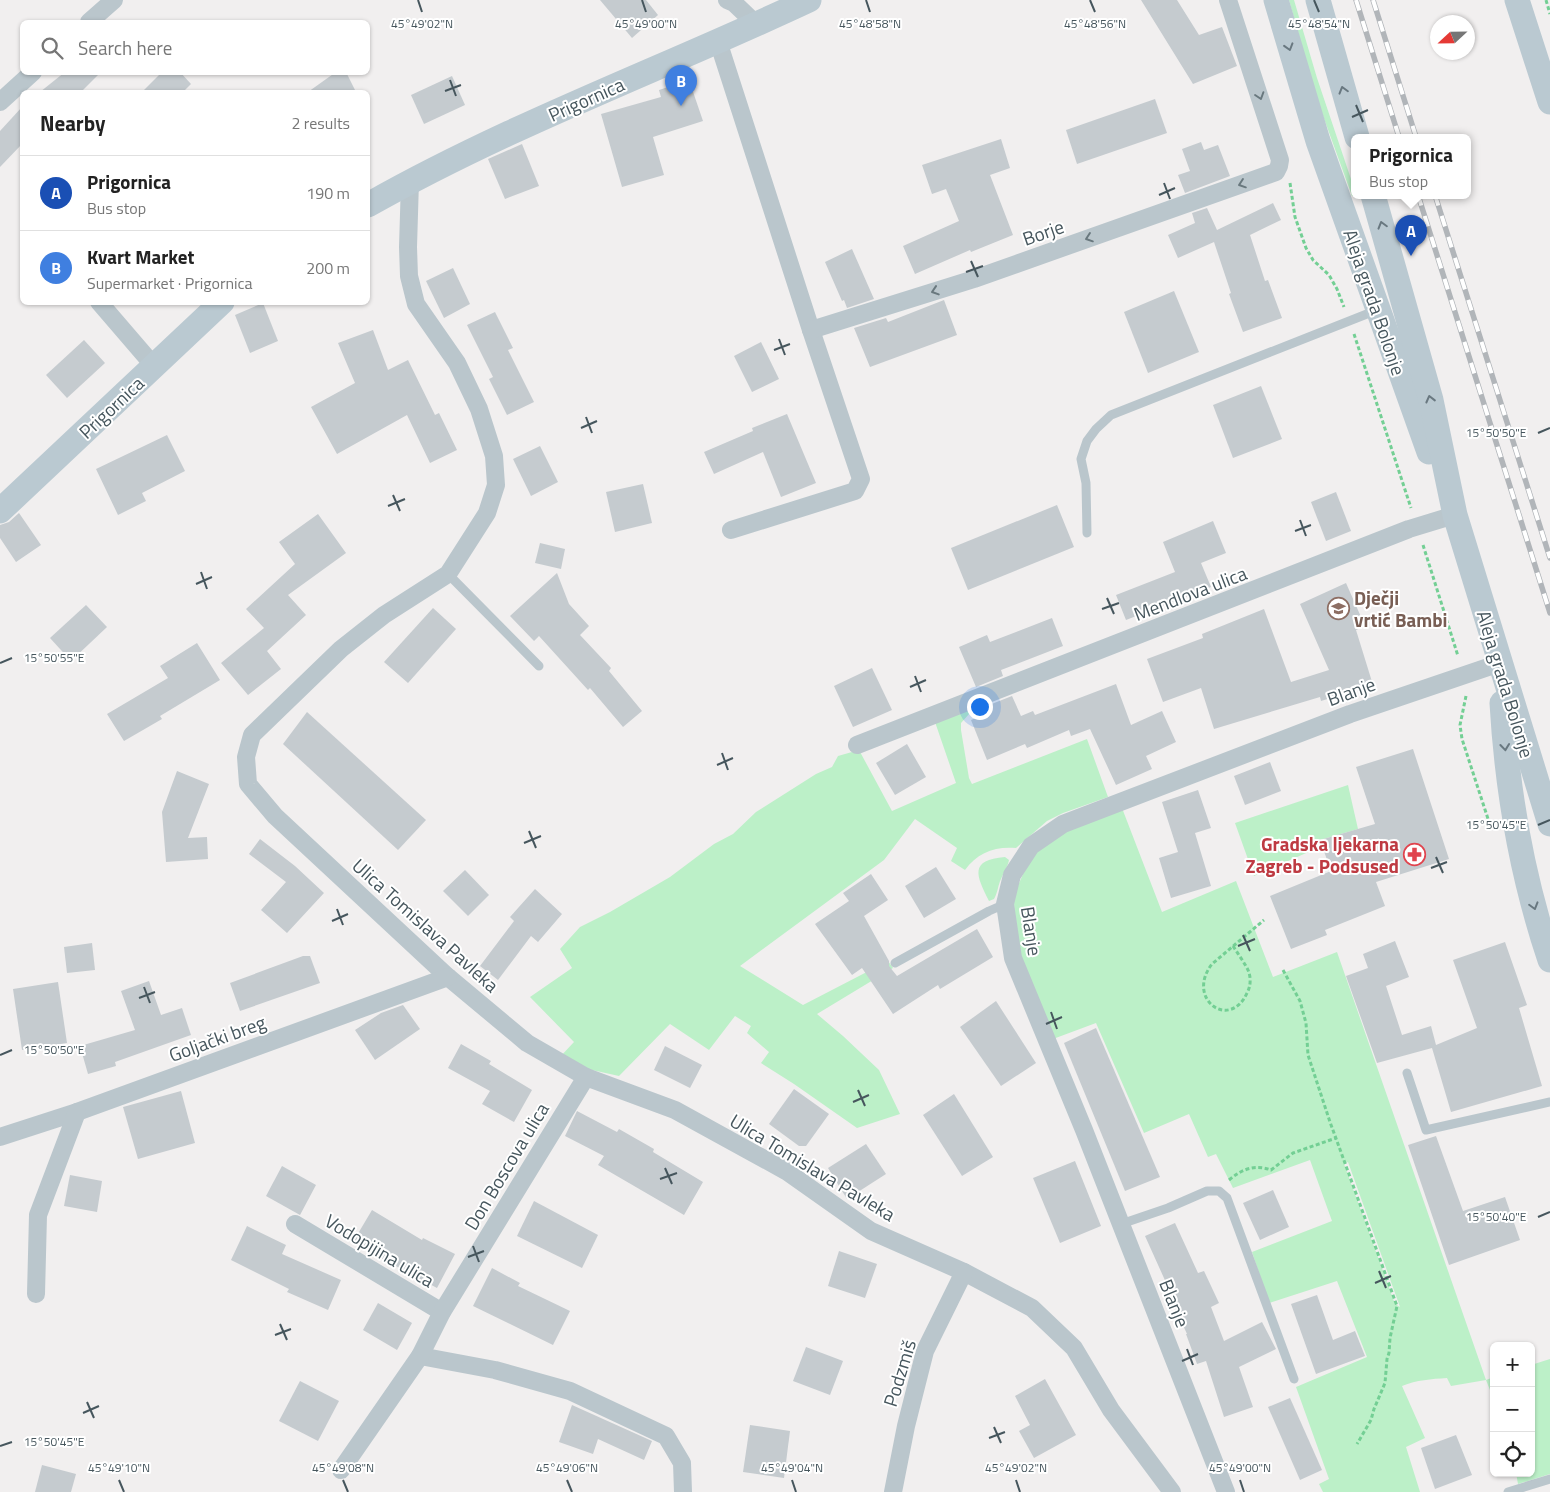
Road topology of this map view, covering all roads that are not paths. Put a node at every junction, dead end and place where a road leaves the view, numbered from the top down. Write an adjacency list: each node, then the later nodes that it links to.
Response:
1 (114, 0): 8 (street)
2 (727, 0): 9 (street)
3 (809, 0): 9 (main road, Prigornica)
4 (1228, 0): 21 (street, Borje, one-way to 21)
5 (1276, 0): 20 (main road, Aleja grada Bolonje, one-way to 20)
6 (1318, 0): 14 (main road, one-way to 6)
7 (1517, 0): 13 (main road)
8 (91, 20)
9 (757, 24): 10 (main road, Prigornica)
10 (718, 41): 15 (main road, Prigornica); 21 (street)
11 (30, 75): 12 (street)
12 (0, 102)
13 (1550, 102)
14 (1355, 134)
15 (410, 181): 17 (main road, Prigornica); 27 (street, Ulica Tomislava Pavleka)
16 (1374, 199): 24 (main road, Aleja grada Bolonje, one-way to 16)
17 (370, 204)
18 (102, 305): 22 (street)
19 (219, 305): 22 (main road, Prigornica)
20 (1377, 310): 24 (main road, Aleja grada Bolonje); 26 (lane)
21 (811, 330): 25 (street)
22 (154, 366): 23 (main road, Prigornica)
23 (0, 511)
24 (1455, 515): 28 (main road, Aleja grada Bolonje); 30 (street, Mendlova ulica)
25 (731, 530)
26 (1087, 533)
27 (448, 574): 29 (lane); 35 (street, Ulica Tomislava Pavleka)
28 (1500, 663): 31 (main road, Aleja grada Bolonje); 32 (street, Blanje); 33 (main road, one-way to 33)
29 (539, 666)
30 (856, 745)
31 (1550, 824)
32 (1005, 904): 34 (lane); 42 (street, Blanje)
33 (1550, 960)
34 (894, 963)
35 (448, 977): 37 (street, Ulica Tomislava Pavleka); 39 (street, Goljački breg)
36 (1408, 1073): 38 (lane)
37 (586, 1077): 43 (street, Ulica Tomislava Pavleka); 45 (street, Don Boscova ulica)
38 (1550, 1102)
39 (77, 1112): 40 (street, Goljački breg); 44 (street)
40 (0, 1137)
41 (295, 1224): 45 (street, Vodopijina ulica)
42 (1121, 1224): 47 (lane); 53 (street, Blanje)
43 (964, 1272): 51 (street, Podzmiš); 52 (street, Ulica Tomislava Pavleka)
44 (36, 1294)
45 (442, 1312): 46 (street, Don Boscova ulica)
46 (420, 1356): 48 (street, Don Boscova ulica); 50 (street)
47 (1294, 1379)
48 (341, 1470)
49 (1550, 1480): 54 (lane)
50 (683, 1492)
51 (893, 1492)
52 (1172, 1492)
53 (1226, 1492)
54 (1508, 1492)

